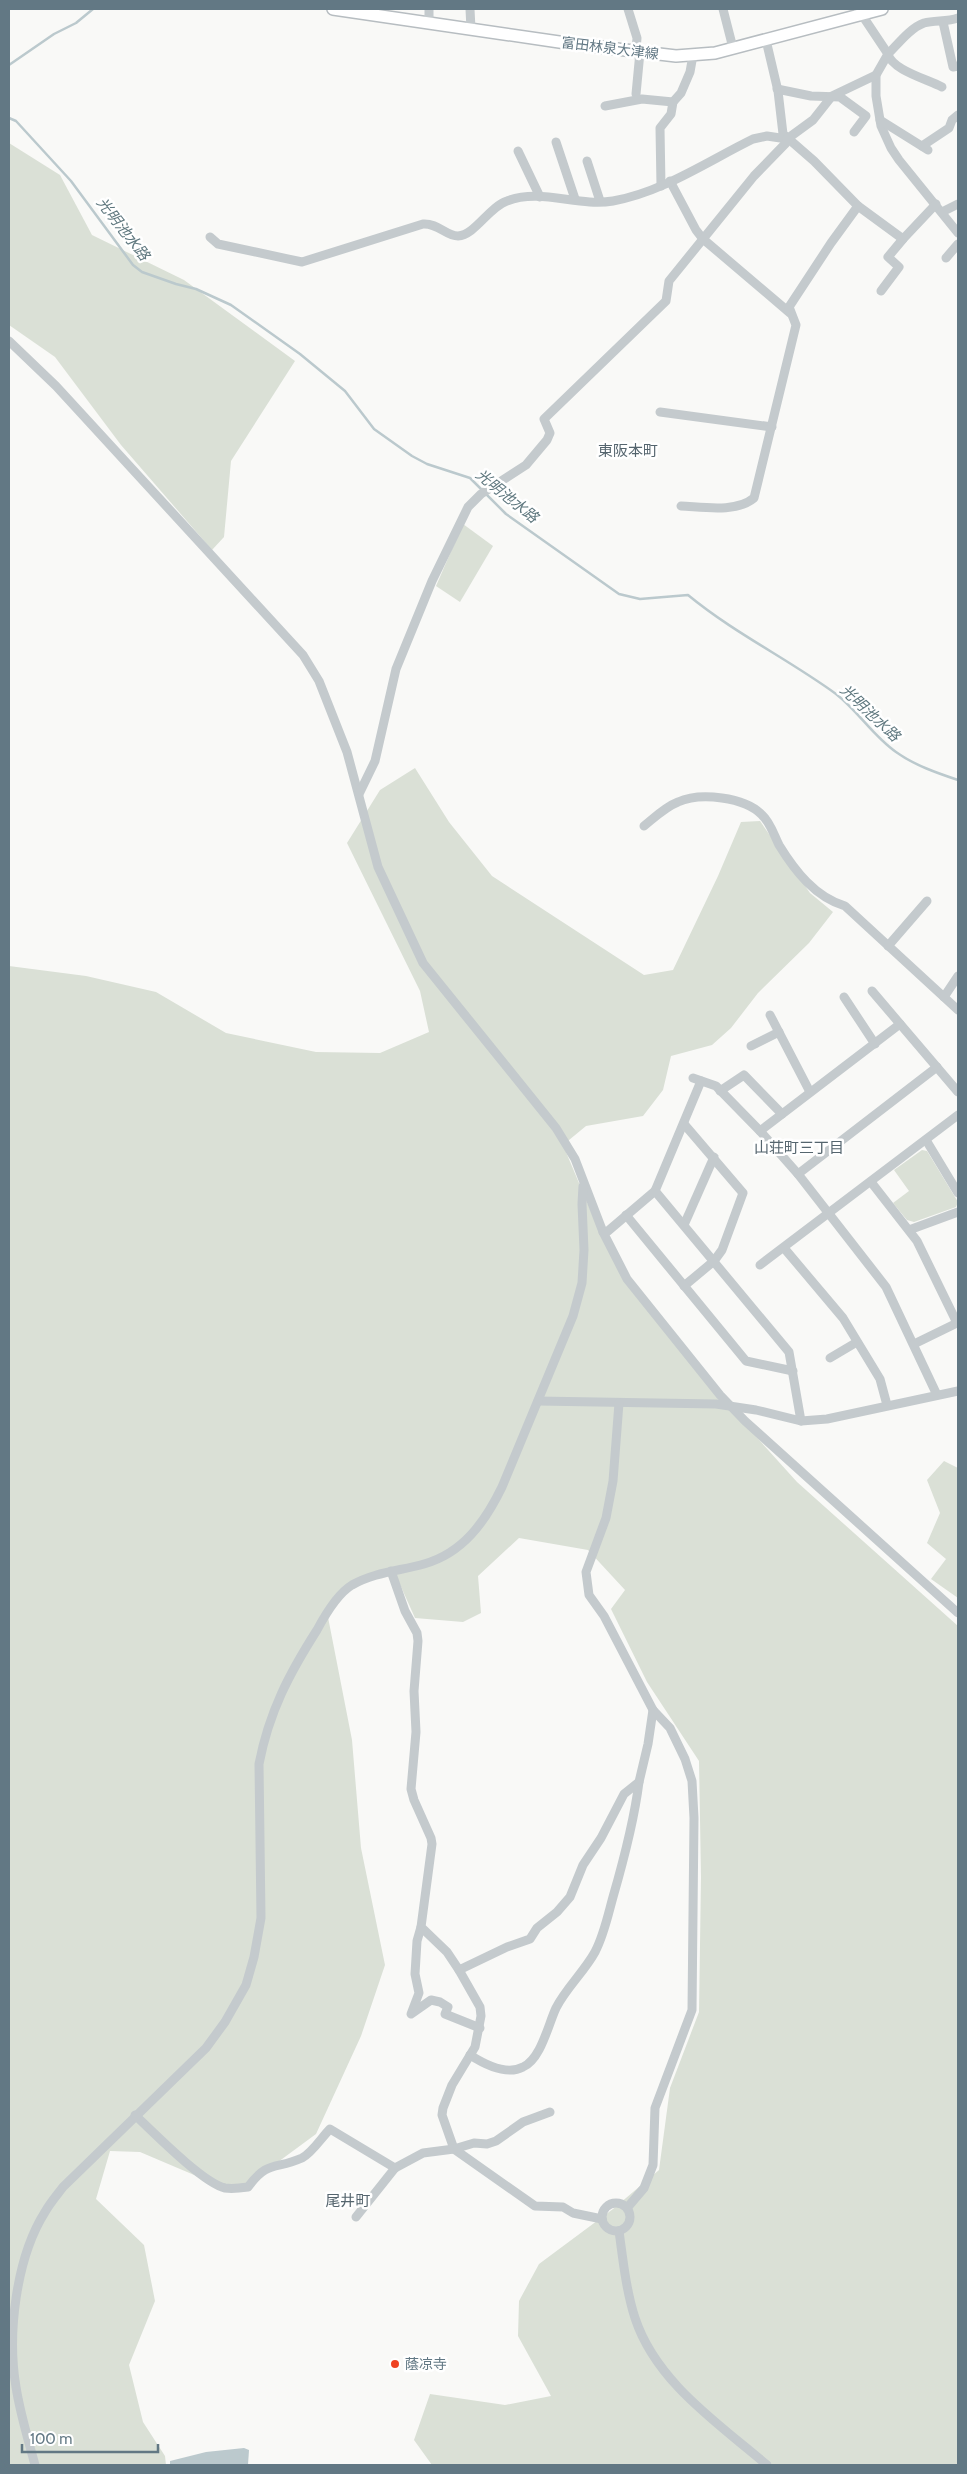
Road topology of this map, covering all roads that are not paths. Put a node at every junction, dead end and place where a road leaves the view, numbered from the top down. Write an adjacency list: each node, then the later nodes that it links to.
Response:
1 (333, 9): 7 (main road, 富田林泉大津線)
2 (429, 9): 11 (street)
3 (470, 9): 12 (street)
4 (628, 9): 15 (street)
5 (723, 9): 14 (street)
6 (882, 9): 8 (main road, 富田林泉大津線)
7 (379, 12): 11 (main road, 富田林泉大津線)
8 (859, 12): 13 (main road, 富田林泉大津線); 16 (street)
9 (958, 18): 10 (street)
10 (943, 22): 16 (street); 18 (street)
11 (429, 23): 12 (main road, 富田林泉大津線)
12 (471, 29): 15 (main road, 富田林泉大津線)
13 (766, 40): 14 (main road, 富田林泉大津線); 21 (street)
14 (733, 48): 17 (main road, 富田林泉大津線)
15 (638, 52): 17 (main road, 富田林泉大津線); 22 (street)
16 (888, 54): 19 (street); 20 (street)
17 (693, 55): 24 (street)
18 (958, 66)
19 (876, 75): 23 (street); 27 (street)
20 (936, 86)
21 (778, 89): 23 (street); 29 (street)
22 (636, 94)
23 (832, 96): 28 (street); 29 (street)
24 (673, 102): 25 (street); 34 (street)
25 (605, 106)
26 (952, 116): 27 (street)
27 (880, 120): 38 (street)
28 (854, 132)
29 (787, 139): 33 (street); 40 (street); 44 (street)
30 (556, 142): 36 (street)
31 (518, 151): 35 (street)
32 (587, 161): 37 (street)
33 (670, 182): 34 (street); 44 (street)
34 (661, 186): 37 (street)
35 (540, 197): 36 (street); 43 (street)
36 (575, 199): 37 (street)
37 (600, 201)
38 (936, 204): 41 (street); 45 (street)
39 (958, 204): 41 (street)
40 (858, 206): 45 (street); 49 (street)
41 (942, 212): 42 (street)
42 (958, 233)
43 (210, 237)
44 (703, 239): 49 (street); 54 (street)
45 (902, 239): 48 (street)
46 (958, 244): 47 (street)
47 (946, 258)
48 (881, 291)
49 (790, 313): 52 (street)
50 (9, 340): 54 (street)
51 (660, 412): 52 (street)
52 (772, 427): 53 (street)
53 (681, 506)
54 (359, 794): 80 (street)
55 (644, 826): 57 (street)
56 (927, 901): 57 (street)
57 (888, 946): 60 (street)
58 (958, 976): 60 (street)
59 (872, 991): 64 (street)
60 (944, 997): 62 (street)
61 (844, 998): 66 (street)
62 (958, 1010)
63 (770, 1015): 65 (street)
64 (900, 1024): 66 (street); 68 (street)
65 (779, 1032): 67 (street); 70 (street)
66 (875, 1044): 70 (street)
67 (751, 1046)
68 (937, 1067): 71 (street); 78 (street)
69 (720, 1091): 72 (street); 74 (street); 75 (street)
70 (810, 1092): 72 (street)
71 (958, 1092)
72 (782, 1114): 75 (street)
73 (958, 1115): 76 (street)
74 (684, 1124): 77 (street); 81 (street)
75 (760, 1132): 78 (street)
76 (926, 1140): 79 (street); 82 (street)
77 (714, 1157): 86 (street); 90 (street)
78 (798, 1174): 84 (street)
79 (871, 1182): 84 (street); 87 (street)
80 (583, 1183): 88 (street); 99 (street)
81 (655, 1191): 85 (street); 86 (street)
82 (958, 1193)
83 (958, 1212): 87 (street)
84 (829, 1214): 89 (street); 94 (street)
85 (626, 1215): 88 (street); 92 (street)
86 (684, 1225): 90 (street)
87 (909, 1230): 94 (street)
88 (603, 1232): 102 (street)
89 (784, 1248): 91 (street); 93 (street)
90 (714, 1261): 92 (street); 96 (street)
91 (760, 1265)
92 (684, 1286): 96 (street)
93 (857, 1342): 95 (street); 101 (street)
94 (914, 1344): 98 (street)
95 (830, 1358)
96 (793, 1372): 103 (street)
97 (958, 1391): 98 (street)
98 (937, 1394): 101 (street)
99 (538, 1401): 100 (street); 104 (street)
100 (619, 1403): 102 (street); 106 (street)
101 (887, 1405): 103 (street)
102 (731, 1406): 103 (street); 105 (street)
103 (801, 1421)
104 (391, 1571): 108 (street); 113 (street)
105 (958, 1613)
106 (653, 1710): 107 (street); 116 (street)
107 (639, 1782): 109 (street); 111 (street)
108 (421, 1927): 109 (street); 110 (street)
109 (459, 1970): 110 (street)
110 (480, 2028): 111 (street)
111 (470, 2055): 114 (street)
112 (550, 2112): 114 (street)
113 (135, 2116): 115 (street); 120 (street)
114 (454, 2149): 115 (street); 118 (street)
115 (395, 2168): 117 (street)
116 (627, 2208): 118 (street); 119 (street)
117 (356, 2217)
118 (602, 2219): 119 (street)
119 (618, 2231): 121 (street)
120 (35, 2465)
121 (767, 2465)

